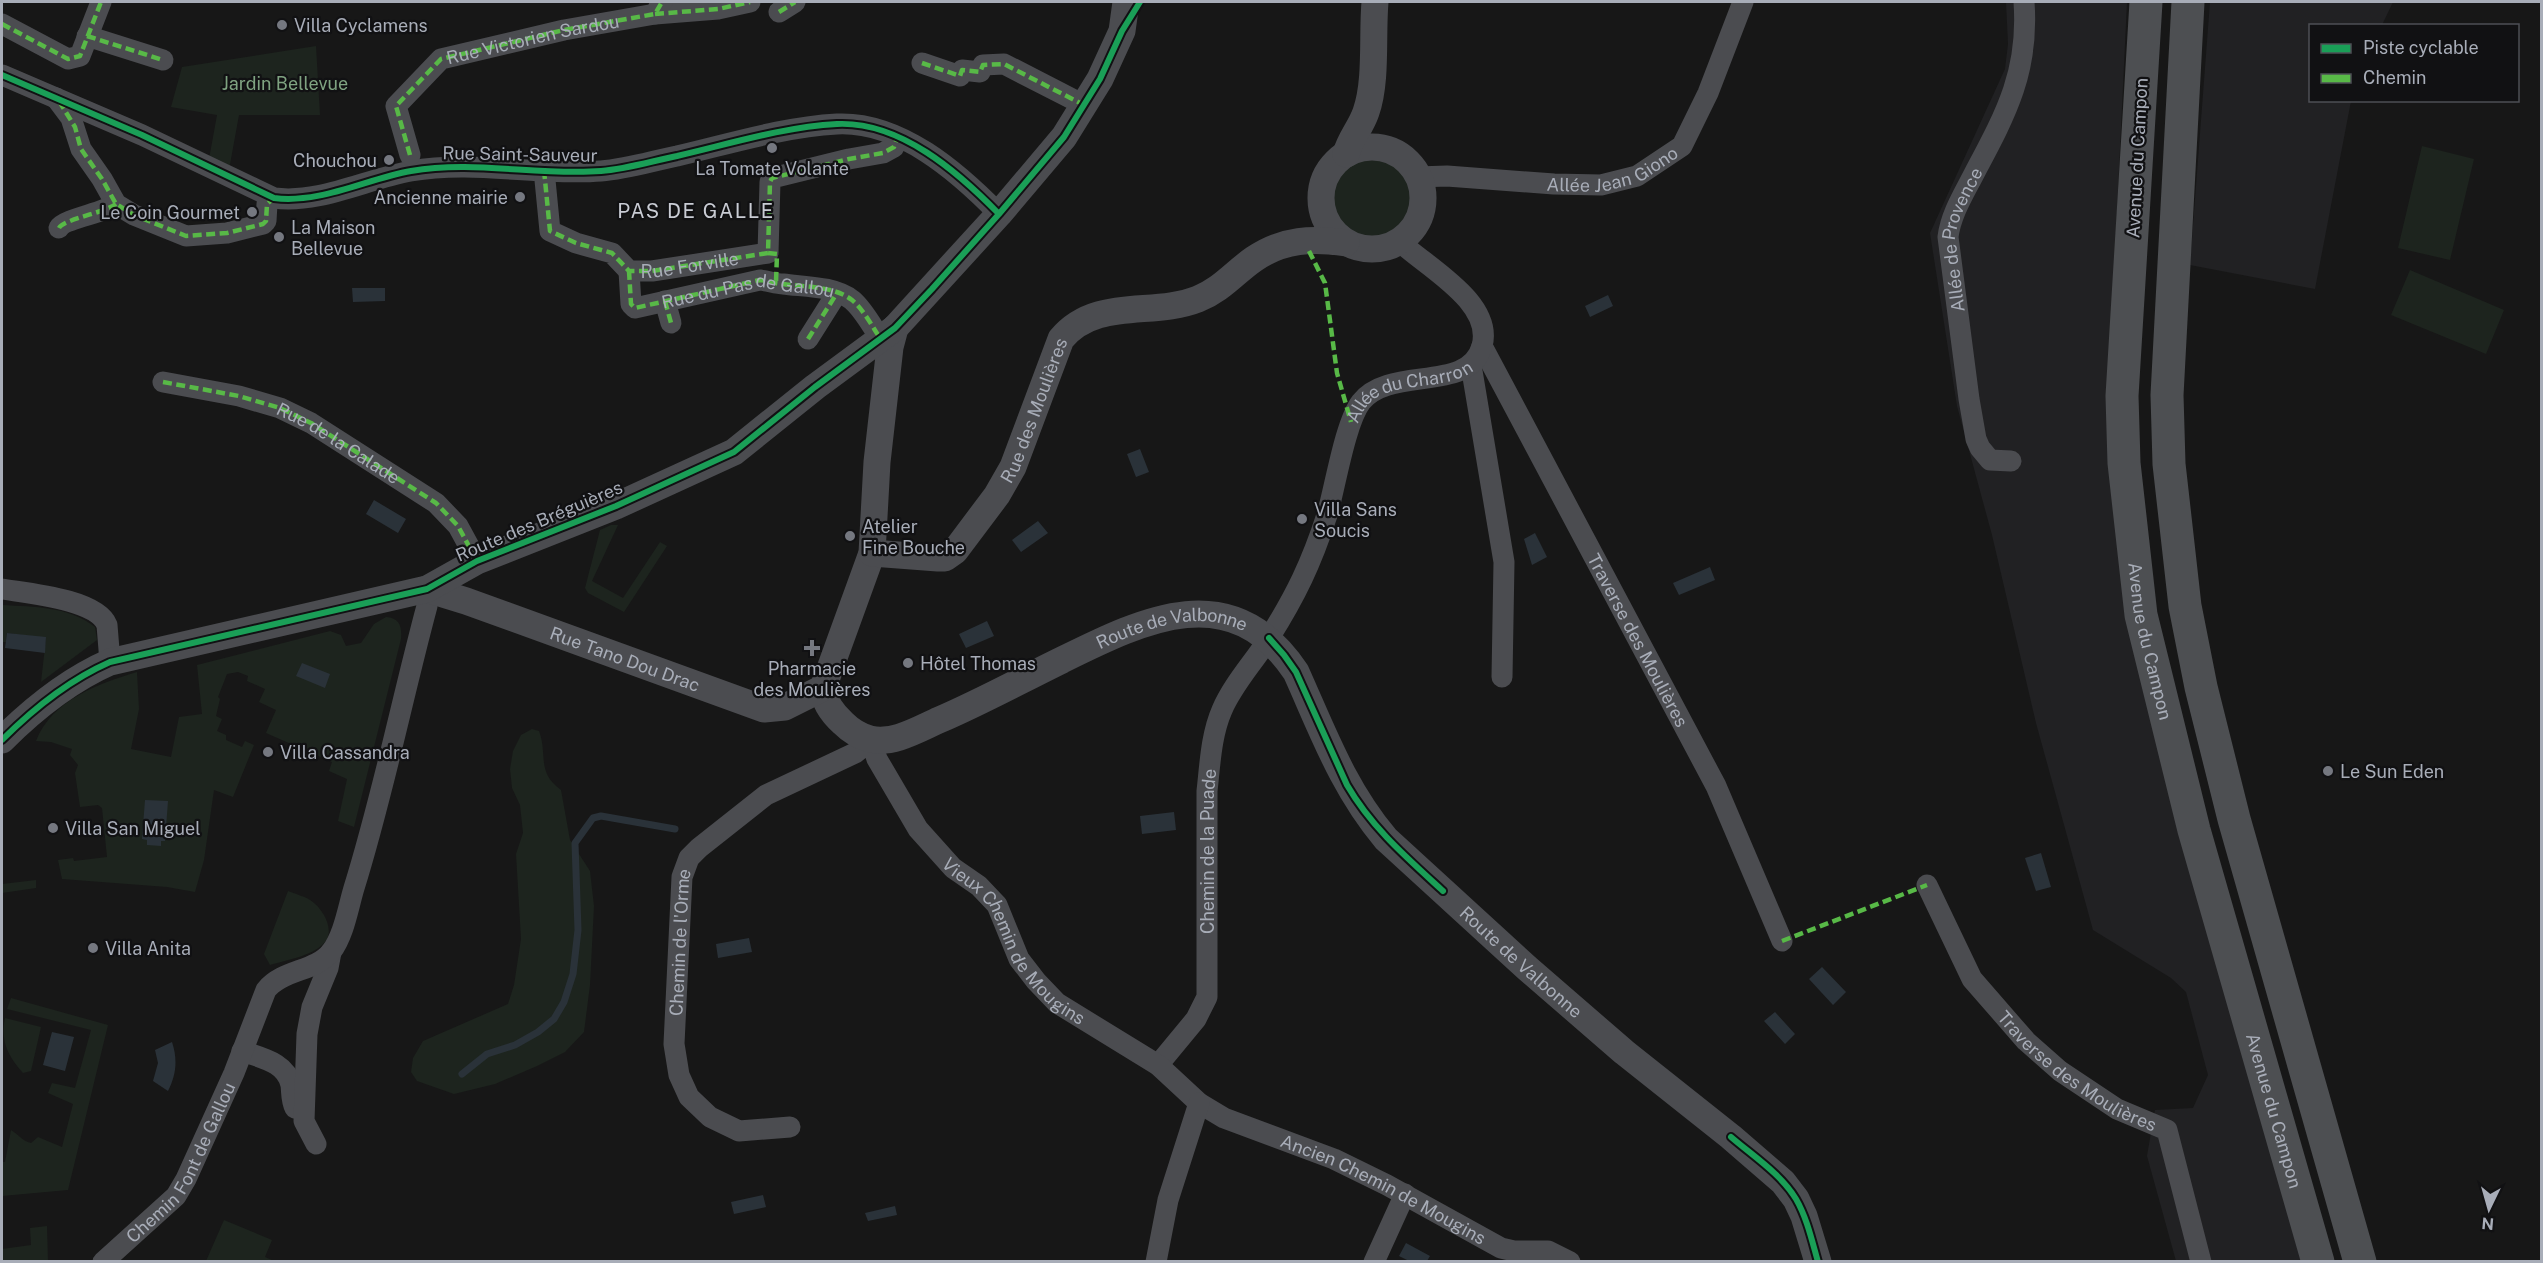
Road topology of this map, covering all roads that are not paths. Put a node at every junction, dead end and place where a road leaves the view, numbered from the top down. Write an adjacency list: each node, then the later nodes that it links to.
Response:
1 (101, 2): 13 (street)
2 (750, 2): 10 (street)
3 (1126, 2): 12 (street, Route des Bréguières)
4 (1140, 2): 12 (street)
5 (1375, 2): 17 (street)
6 (1743, 2): 25 (street, Allée Jean Giono)
7 (2024, 2): 43 (street, Allée de Provence)
8 (2146, 2): 70 (main road, Avenue du Campon)
9 (2188, 2): 71 (main road)
10 (659, 8): 23 (street, Rue Victorien Sardou)
11 (2, 24): 13 (street)
12 (1122, 31): 19 (street, Route des Bréguières)
13 (84, 46): 14 (street)
14 (163, 60)
15 (922, 63): 19 (street)
16 (2, 75): 18 (street, Rue Saint-Sauveur)
17 (1371, 83): 21 (street); 22 (street)
18 (56, 98): 26 (street, Rue Saint-Sauveur); 27 (street)
19 (1084, 105): 28 (street, Route des Bréguières)
20 (897, 138): 24 (street, Rue Saint-Sauveur); 28 (street, Rue Saint-Sauveur); 32 (street)
21 (1395, 153): 22 (street); 25 (street)
22 (1346, 154): 31 (street)
23 (410, 155)
24 (544, 170): 26 (street, Rue Saint-Sauveur); 33 (street, Rue Forville)
25 (1418, 177): 30 (street)
26 (274, 198): 27 (street)
27 (116, 204): 29 (street)
28 (999, 214): 38 (street, Route des Bréguières)
29 (59, 228)
30 (1400, 241): 31 (street); 40 (street, Allée du Charron)
31 (1346, 243): 44 (street, Rue des Moulières)
32 (768, 253): 33 (street, Rue Forville); 34 (street)
33 (629, 272): 36 (street, Rue du Pas de Gallou)
34 (776, 282): 35 (street, Rue du Pas de Gallou); 36 (street, Rue du Pas de Gallou)
35 (837, 293): 38 (street, Rue du Pas de Gallou); 39 (street)
36 (665, 301): 37 (street)
37 (671, 323)
38 (888, 333): 44 (street); 45 (street, Route des Bréguières)
39 (808, 339)
40 (1482, 346): 41 (street, Allée du Charron); 55 (street, Traverse des Moulières)
41 (1471, 365): 48 (street, Allée du Charron); 50 (street)
42 (163, 381): 45 (street, Rue de la Calade)
43 (2011, 461)
44 (872, 553): 51 (street)
45 (477, 561): 47 (street, Route des Bréguières)
46 (2, 589): 49 (street)
47 (427, 589): 49 (street, Route des Bréguières); 51 (street, Rue Tano Dou Drac); 56 (street)
48 (1269, 638): 53 (street, Route de Valbonne); 58 (street, Chemin de la Puade); 68 (street, Route de Valbonne)
49 (110, 662): 52 (street, Route des Bréguières)
50 (1502, 677)
51 (823, 688): 53 (street)
52 (2, 740)
53 (871, 740): 58 (street, Vieux Chemin de Mougins); 61 (street, Chemin de l'Orme)
54 (1927, 885): 69 (street, Traverse des Moulières)
55 (1782, 941)
56 (331, 952): 57 (street, Chemin Font de Gallou); 60 (street)
57 (242, 1051): 60 (street); 65 (street, Chemin Font de Gallou)
58 (1158, 1065): 59 (street, Vieux Chemin de Mougins)
59 (1199, 1103): 63 (street, Ancien Chemin de Mougins); 66 (street)
60 (304, 1121): 62 (street)
61 (790, 1127)
62 (316, 1144)
63 (1405, 1194): 64 (street, Ancien Chemin de Mougins); 67 (street)
64 (1560, 1260)
65 (103, 1262)
66 (1156, 1262)
67 (1374, 1262)
68 (1818, 1262)
69 (2201, 1262)
70 (2318, 1262)
71 (2360, 1262)

